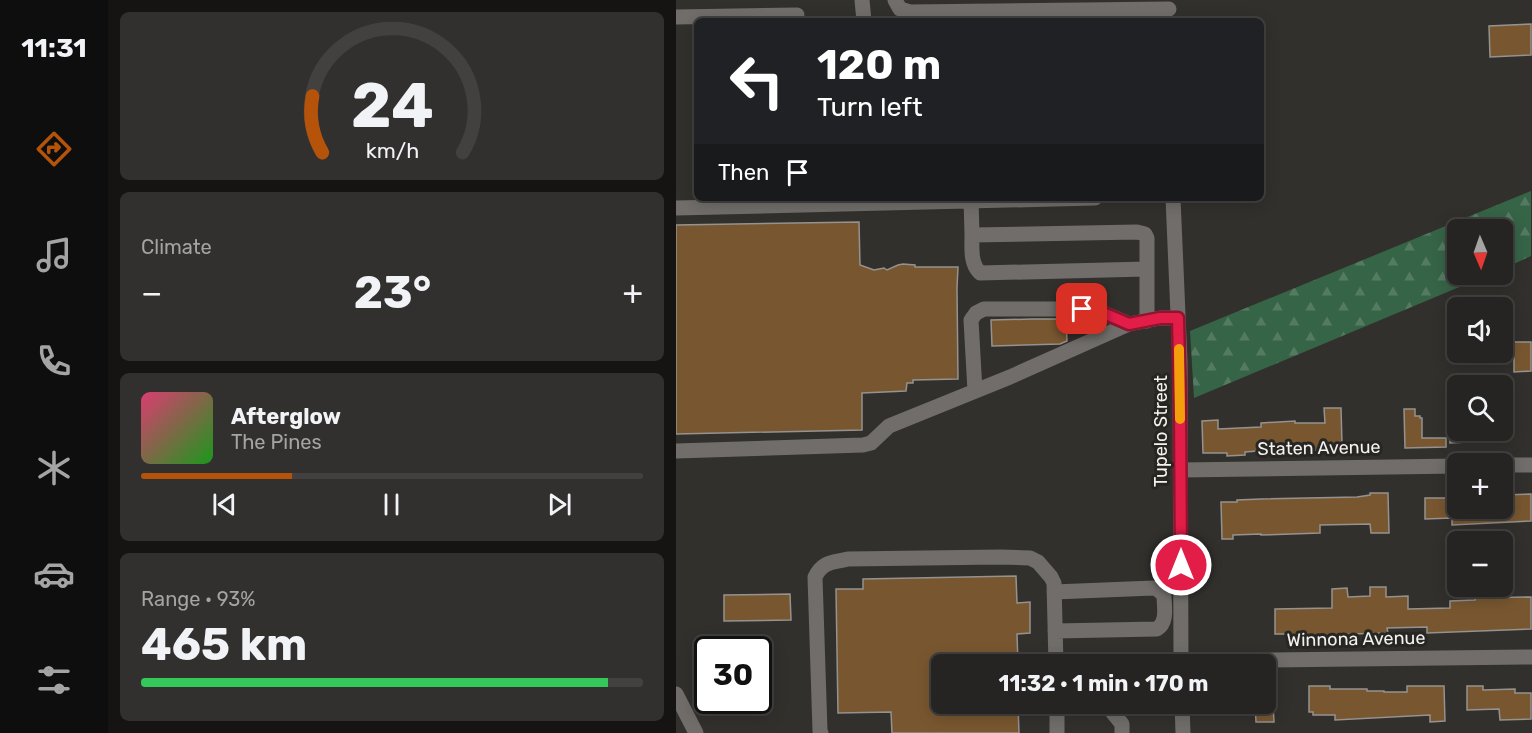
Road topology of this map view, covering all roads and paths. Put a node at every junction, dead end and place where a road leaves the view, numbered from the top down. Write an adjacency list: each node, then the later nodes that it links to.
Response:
1 (862, 0): 6 (street)
2 (895, 0): 3 (street)
3 (1169, 10)
4 (797, 15): 5 (street)
5 (676, 17)
6 (864, 18)
7 (934, 201): 10 (street)
8 (971, 201): 11 (street)
9 (1173, 201): 13 (street, Tupelo Street)
10 (676, 208)
11 (972, 235): 12 (street); 12 (street)
12 (1147, 269): 14 (street)
13 (1178, 318): 14 (street); 21 (street, Tupelo Street)
14 (1147, 321): 15 (street)
15 (1129, 324): 16 (street); 16 (street)
16 (975, 391): 17 (street)
17 (676, 451)
18 (1513, 465): 19 (street)
19 (1531, 465)
20 (1447, 466): 21 (street, Staten Avenue)
21 (1181, 470): 25 (street, Tupelo Street)
22 (1054, 591): 23 (street); 23 (street); 33 (street)
23 (1055, 631): 24 (street)
24 (1056, 654)
25 (1181, 654)
26 (1531, 657): 27 (street, Winnona Avenue)
27 (1276, 661)
28 (676, 694): 32 (street)
29 (1057, 714): 34 (street)
30 (1114, 714): 35 (street)
31 (1182, 714): 36 (street)
32 (696, 733)
33 (821, 733)
34 (1057, 733)
35 (1122, 733)
36 (1183, 733)

